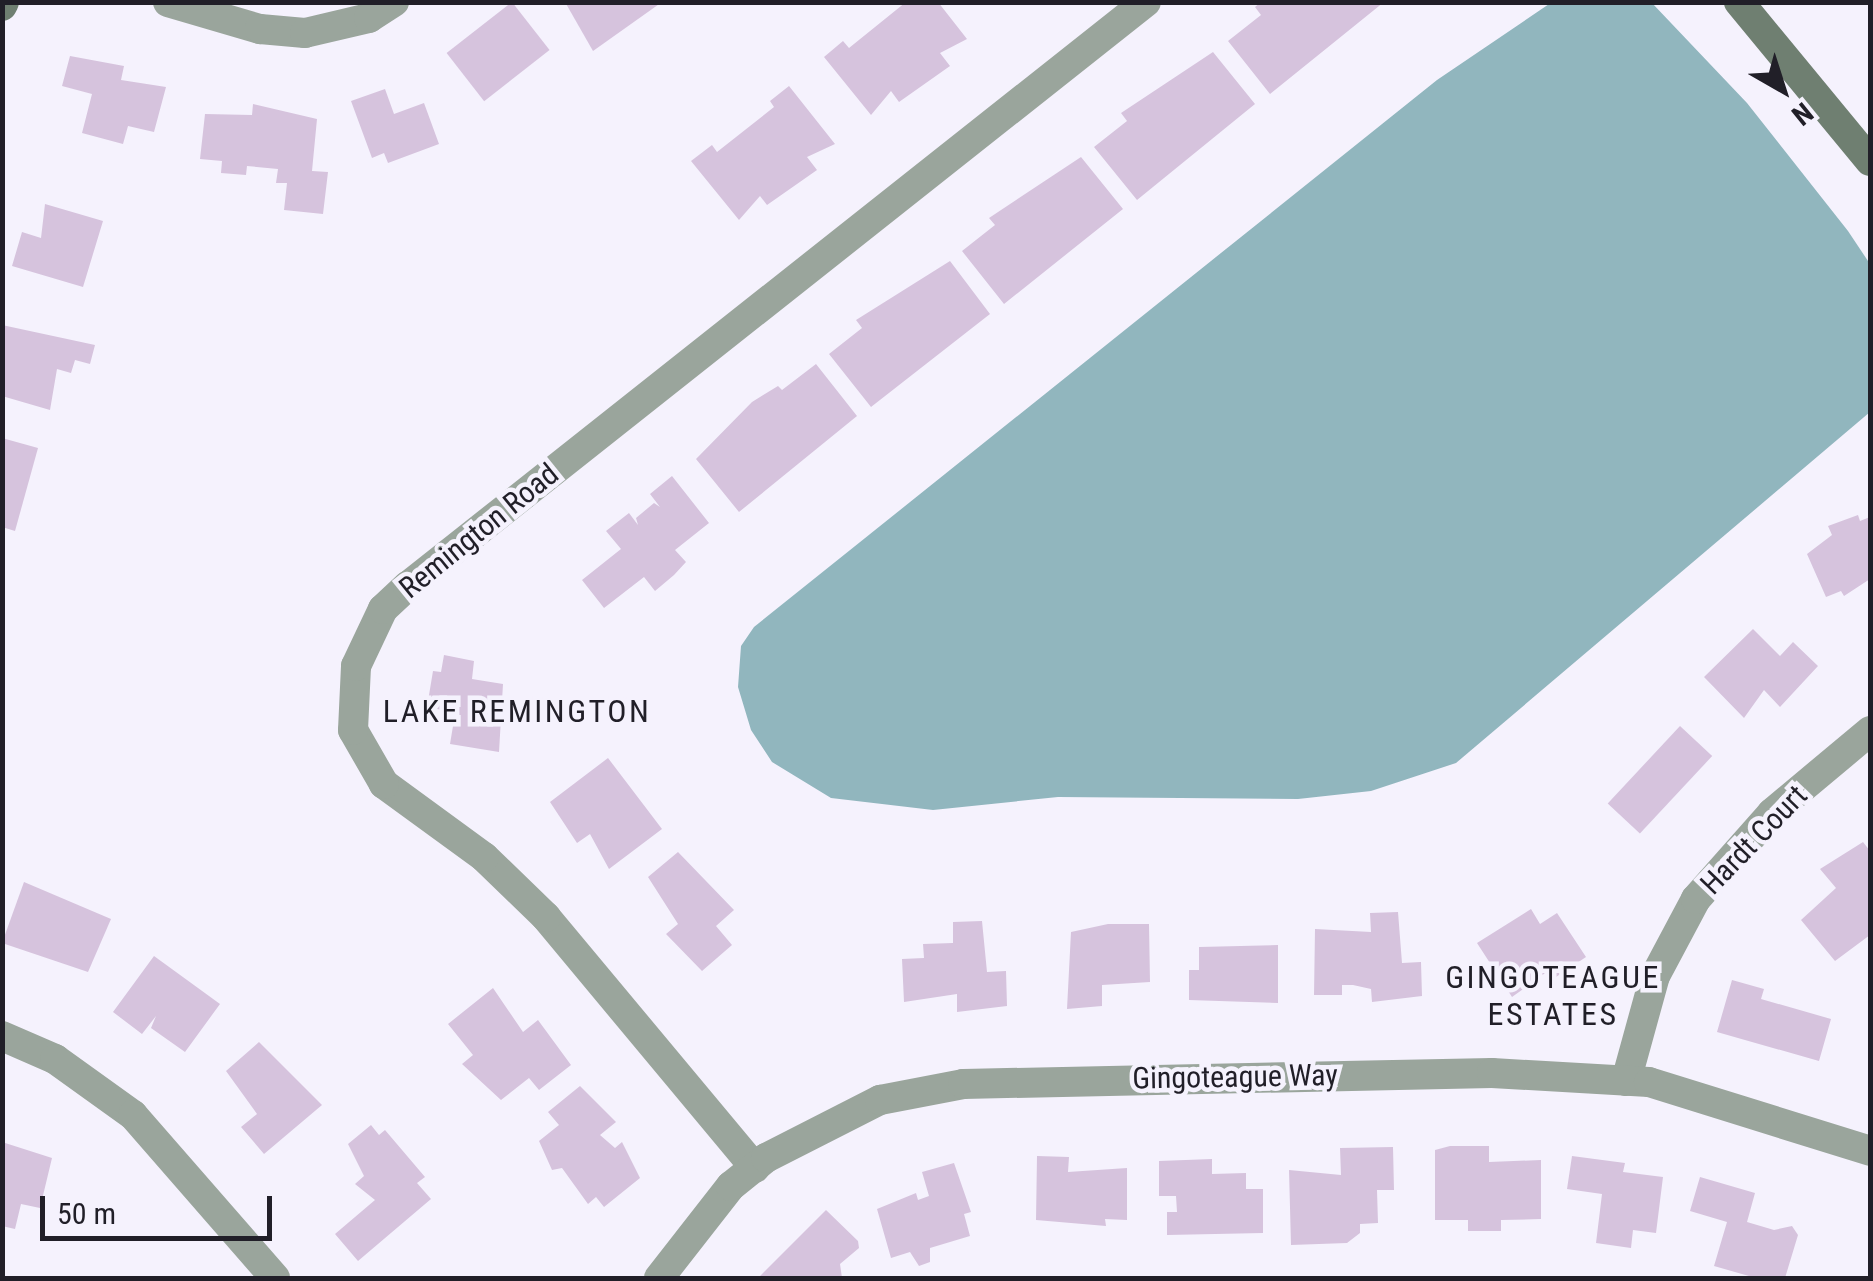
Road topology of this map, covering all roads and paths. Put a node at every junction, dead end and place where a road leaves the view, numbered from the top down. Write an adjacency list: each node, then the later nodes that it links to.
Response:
1 (168, 2): 2 (street)
2 (394, 2)
3 (1146, 2): 10 (street, Remington Road)
4 (1739, 2): 5 (main road)
5 (1870, 161)
6 (1870, 731): 8 (street, Hardt Court)
7 (2, 1036): 11 (street)
8 (1626, 1081): 9 (street, Gingoteague Way); 10 (street, Gingoteague Way)
9 (1870, 1151)
10 (755, 1168): 12 (street, Gingoteague Way)
11 (275, 1278)
12 (659, 1278)

